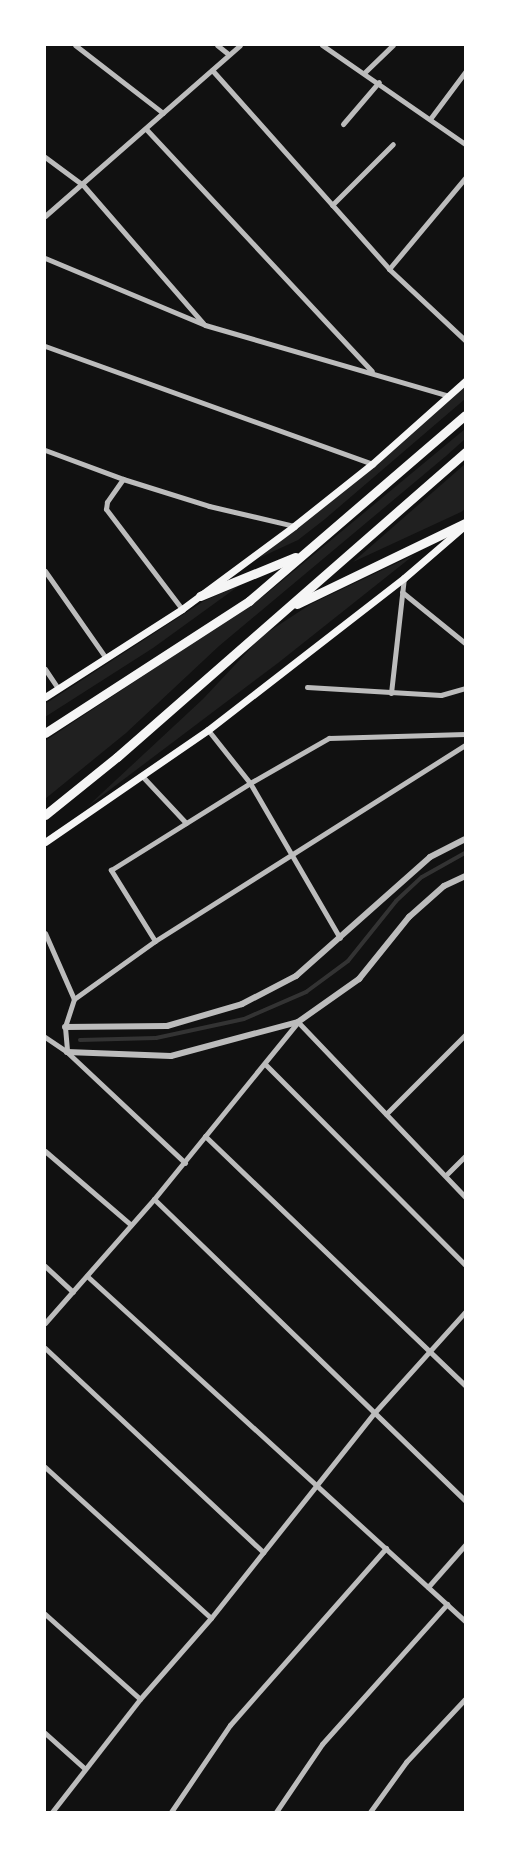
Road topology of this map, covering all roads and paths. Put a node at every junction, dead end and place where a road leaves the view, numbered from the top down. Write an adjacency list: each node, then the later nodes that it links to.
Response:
1 (75, 45): 11 (street)
2 (217, 45): 6 (street)
3 (240, 45): 6 (street)
4 (322, 45): 8 (street)
5 (394, 45): 8 (street)
6 (228, 54): 7 (street)
7 (212, 70): 11 (street); 20 (street)
8 (365, 72): 10 (street)
9 (465, 72): 12 (street)
10 (379, 82): 12 (street); 13 (street)
11 (163, 112): 14 (street)
12 (430, 119): 16 (street)
13 (343, 124)
14 (146, 129): 19 (street); 27 (street)
15 (393, 144): 20 (street)
16 (465, 144)
17 (45, 157): 19 (street)
18 (465, 178): 23 (street)
19 (83, 185): 21 (street); 24 (street)
20 (332, 205): 23 (street)
21 (45, 216)
22 (45, 258): 24 (street)
23 (389, 269): 25 (street)
24 (205, 325): 27 (street)
25 (465, 340)
26 (45, 346): 33 (street)
27 (372, 372): 29 (street)
28 (465, 382): 29 (main road)
29 (450, 396): 33 (main road)
30 (465, 415): 37 (highway)
31 (45, 450): 34 (street)
32 (465, 452): 43 (highway)
33 (372, 464): 35 (main road)
34 (123, 480): 35 (street); 42 (street)
35 (294, 526): 41 (main road)
36 (464, 527): 39 (main road); 43 (highway)
37 (302, 554): 41 (highway); 53 (highway)
38 (45, 571): 45 (street)
39 (404, 578): 40 (street); 52 (main road)
40 (402, 592): 44 (street); 50 (street)
41 (200, 596): 42 (main road)
42 (182, 609): 45 (main road)
43 (285, 609): 58 (highway)
44 (465, 643)
45 (106, 658): 48 (main road)
46 (45, 669): 48 (street)
47 (307, 687): 50 (street)
48 (58, 688): 51 (main road)
49 (465, 688): 50 (street)
50 (391, 693)
51 (45, 697)
52 (208, 730): 56 (main road); 57 (street)
53 (45, 733)
54 (465, 734): 57 (street)
55 (465, 745): 62 (street)
56 (143, 777): 59 (street); 61 (main road)
57 (250, 783): 59 (street); 62 (street)
58 (45, 815)
59 (186, 823): 66 (street)
60 (465, 838): 65 (street)
61 (45, 842)
62 (294, 856): 65 (street); 66 (street)
63 (465, 876): 68 (street)
64 (45, 932): 67 (street)
65 (340, 938): 69 (street)
66 (155, 941): 67 (street)
67 (74, 999): 69 (street)
68 (298, 1022): 72 (street); 73 (street); 74 (street)
69 (65, 1027): 72 (street)
70 (465, 1035): 74 (street)
71 (45, 1037): 72 (street)
72 (67, 1052): 78 (street)
73 (266, 1065): 75 (street); 83 (street)
74 (386, 1114): 79 (street)
75 (205, 1136): 78 (street); 90 (street)
76 (45, 1151): 82 (street)
77 (465, 1156): 79 (street)
78 (185, 1162): 81 (street)
79 (446, 1175): 80 (street)
80 (465, 1196)
81 (154, 1199): 82 (street); 92 (street)
82 (131, 1225): 85 (street)
83 (465, 1265)
84 (45, 1266): 86 (street)
85 (87, 1276): 86 (street); 94 (street)
86 (73, 1292): 88 (street)
87 (465, 1312): 90 (street)
88 (45, 1323)
89 (45, 1348): 98 (street)
90 (428, 1350): 91 (street); 92 (street)
91 (465, 1385)
92 (375, 1412): 94 (street); 95 (street)
93 (45, 1467): 102 (street)
94 (316, 1486): 97 (street); 98 (street)
95 (465, 1500)
96 (465, 1545): 99 (street)
97 (386, 1548): 99 (street); 109 (street)
98 (263, 1552): 102 (street)
99 (428, 1587): 100 (street)
100 (447, 1604): 103 (street); 110 (street)
101 (45, 1614): 104 (street)
102 (211, 1618): 104 (street)
103 (465, 1620)
104 (140, 1699): 107 (street)
105 (465, 1699): 111 (street)
106 (45, 1733): 107 (street)
107 (84, 1768): 108 (street)
108 (52, 1812)
109 (171, 1812)
110 (276, 1812)
111 (370, 1812)

